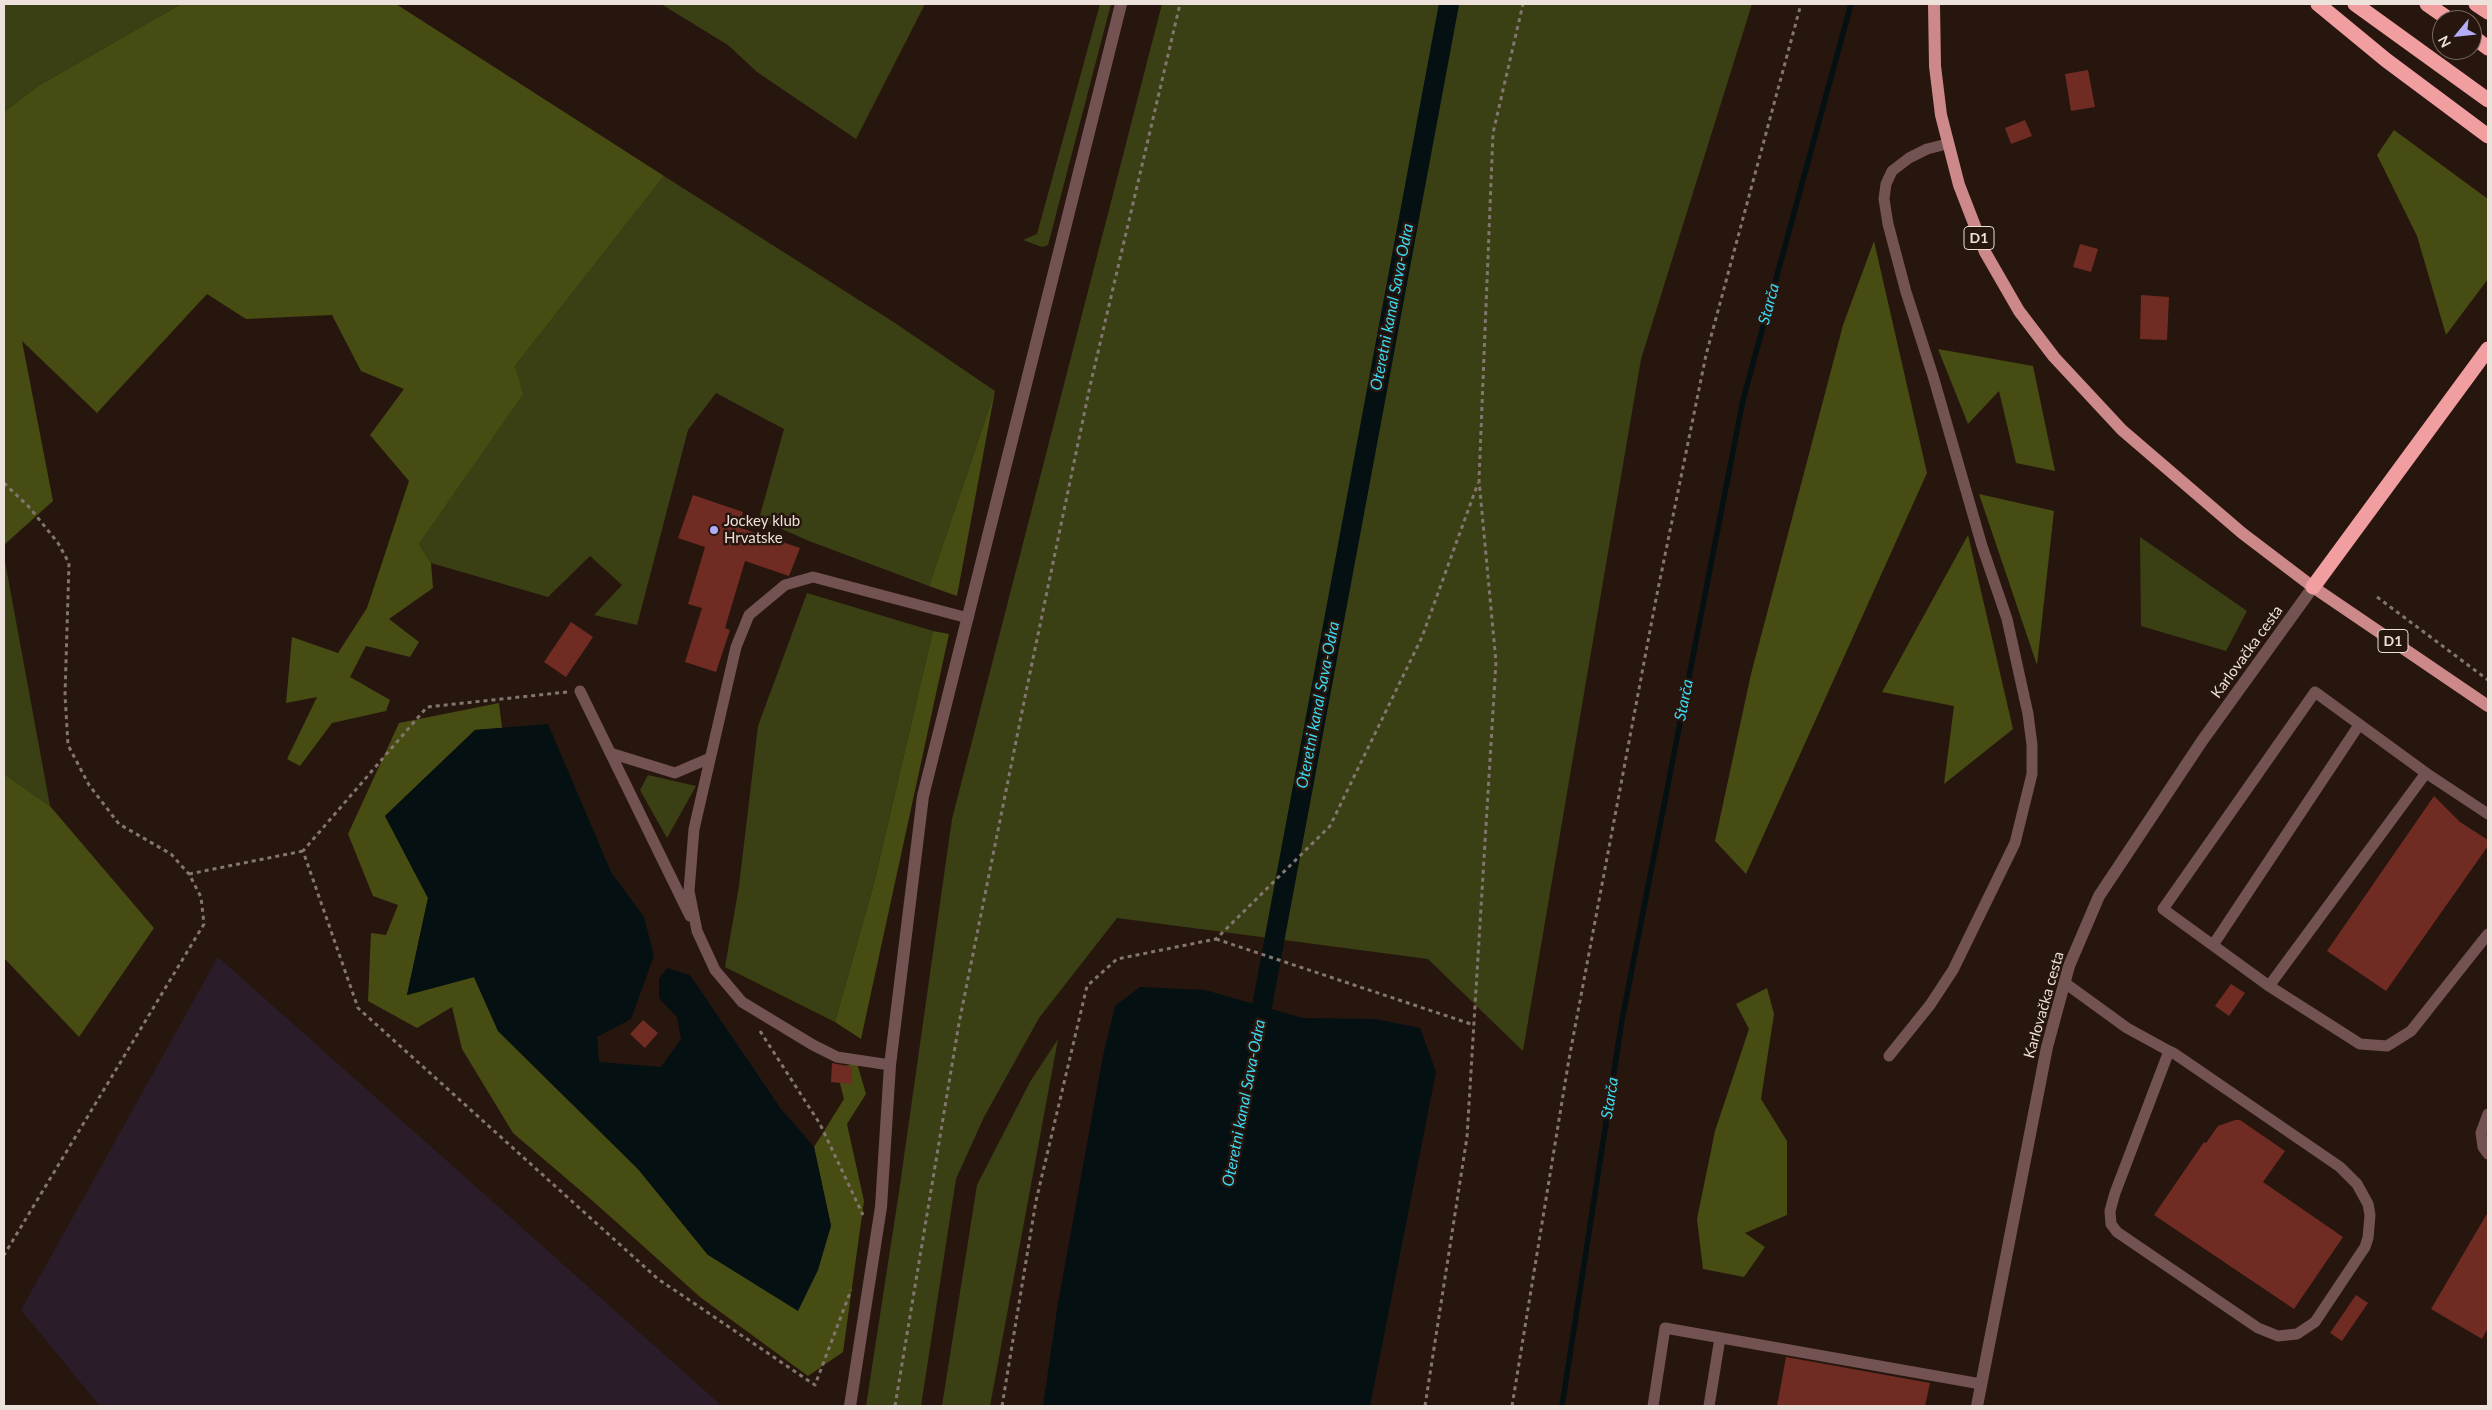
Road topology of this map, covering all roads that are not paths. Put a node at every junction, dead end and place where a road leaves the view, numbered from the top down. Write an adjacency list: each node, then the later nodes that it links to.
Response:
1 (1121, 4): 12 (street)
2 (1934, 4): 9 (main road, D1)
3 (2318, 4): 8 (highway)
4 (2355, 4): 7 (highway)
5 (2476, 4): 6 (highway)
6 (2488, 12)
7 (2488, 100)
8 (2488, 136)
9 (1947, 144): 11 (main road, D1); 26 (lane)
10 (2488, 349): 11 (highway)
11 (2313, 587): 14 (main road, D1); 23 (street, Karlovačka cesta)
12 (968, 618): 17 (lane); 27 (street)
13 (580, 691): 16 (lane)
14 (2488, 706)
15 (2359, 725): 18 (lane); 22 (lane); 22 (lane)
16 (610, 754): 17 (lane); 20 (lane)
17 (710, 758): 20 (lane)
18 (2426, 773): 19 (lane); 24 (lane)
19 (2488, 814)
20 (697, 931): 27 (lane)
21 (2488, 934): 24 (lane)
22 (2213, 945): 24 (lane)
23 (2064, 983): 25 (lane); 31 (street, Karlovačka cesta)
24 (2269, 986)
25 (2169, 1051): 25 (lane)
26 (1889, 1056)
27 (890, 1065): 32 (street)
28 (2488, 1114): 29 (lane)
29 (2488, 1154)
30 (1720, 1338): 31 (lane); 33 (lane); 34 (lane)
31 (1981, 1384): 35 (street, Karlovačka cesta)
32 (850, 1406)
33 (1652, 1406)
34 (1709, 1406)
35 (1977, 1406)

